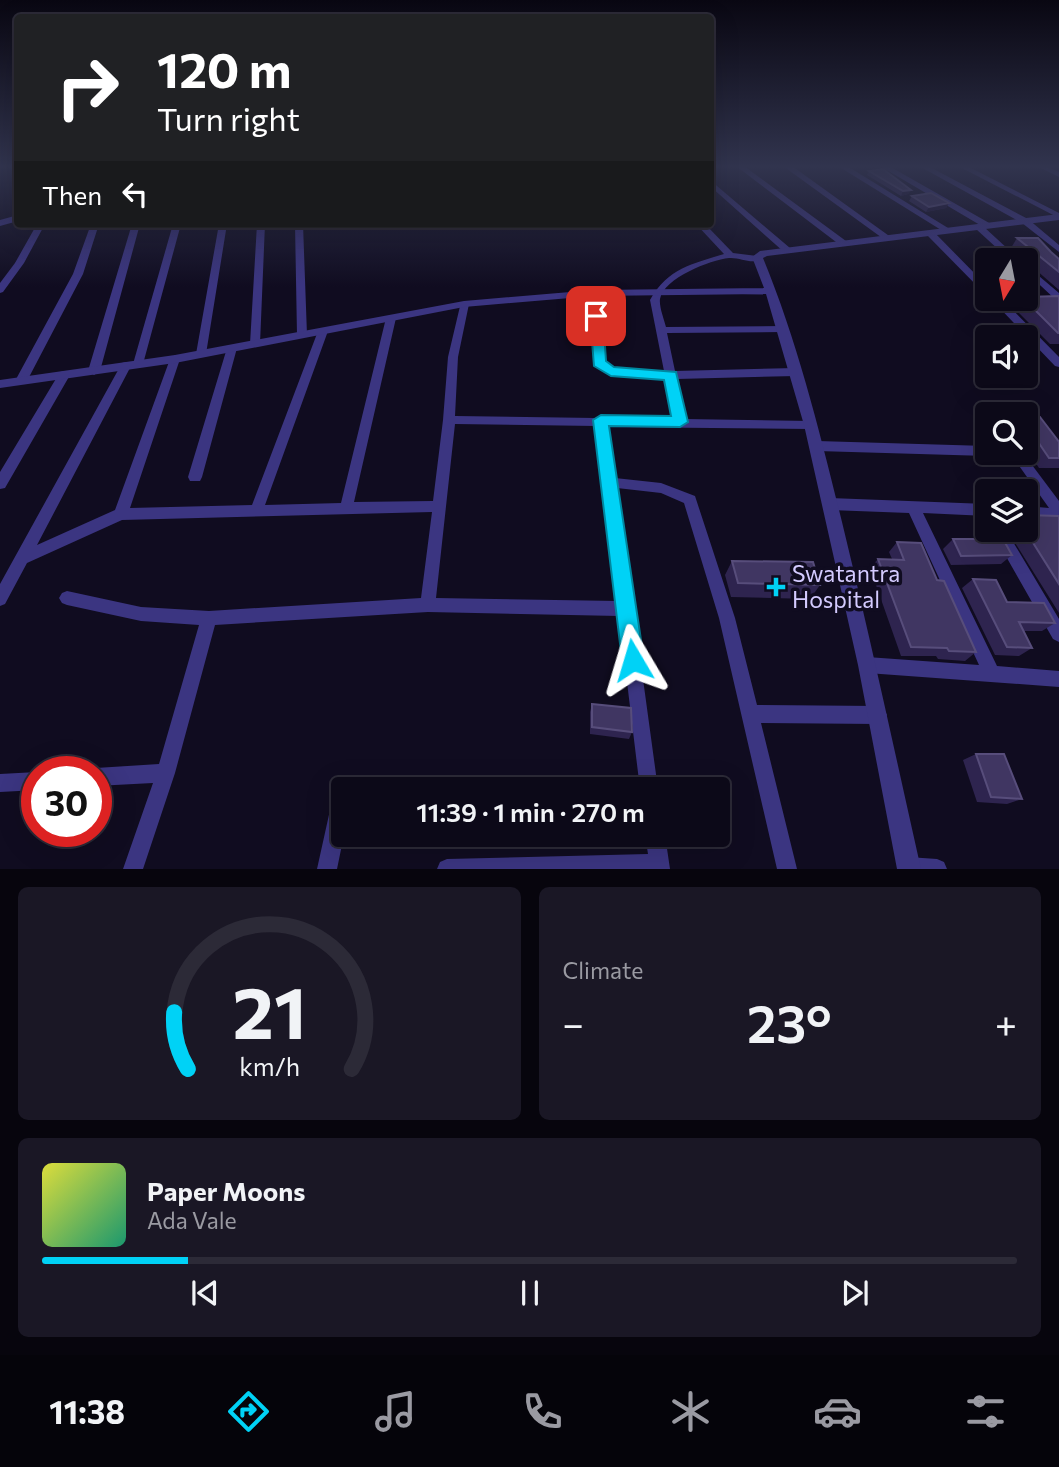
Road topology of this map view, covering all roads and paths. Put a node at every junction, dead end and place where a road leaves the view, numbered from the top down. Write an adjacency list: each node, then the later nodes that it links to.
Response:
1 (738, 207): 25 (street)
2 (794, 207): 22 (street)
3 (844, 207): 21 (street)
4 (910, 207): 19 (street)
5 (951, 207): 10 (street)
6 (998, 207): 9 (street)
7 (1039, 207): 8 (street)
8 (1059, 217): 9 (street)
9 (1025, 221): 10 (street); 24 (street)
10 (983, 226): 19 (street); 23 (street)
11 (39, 228): 30 (street)
12 (94, 228): 52 (street)
13 (135, 228): 48 (street)
14 (176, 228): 47 (street)
15 (222, 228): 44 (street)
16 (261, 228): 42 (street)
17 (299, 228): 41 (street)
18 (704, 228): 26 (street)
19 (949, 230): 20 (street)
20 (930, 233): 21 (street); 28 (street)
21 (888, 238): 22 (street)
22 (843, 243): 25 (street)
23 (1004, 248)
24 (1059, 249)
25 (787, 250): 27 (street)
26 (730, 254): 27 (street); 31 (street)
27 (757, 259): 32 (street)
28 (975, 279)
29 (1038, 279): 34 (street)
30 (0, 290)
31 (659, 291): 32 (street); 33 (street); 39 (street)
32 (771, 291): 38 (street)
33 (594, 293): 35 (street); 51 (street)
34 (1059, 298)
35 (464, 304): 37 (street); 55 (street)
36 (1009, 312): 46 (street)
37 (391, 318): 40 (street); 66 (street)
38 (783, 329): 39 (street); 49 (street)
39 (662, 330): 51 (street)
40 (323, 331): 41 (street); 68 (street)
41 (302, 335): 42 (street)
42 (255, 344): 43 (street)
43 (232, 348): 44 (street); 60 (street)
44 (201, 354): 45 (street)
45 (175, 359): 47 (street); 71 (street)
46 (1058, 362)
47 (132, 365): 48 (street); 73 (street)
48 (94, 371): 50 (street)
49 (796, 372): 51 (street); 57 (street)
50 (64, 375): 52 (street); 62 (street)
51 (671, 375): 56 (street)
52 (21, 381): 53 (street)
53 (0, 384)
54 (601, 420): 55 (street); 56 (street); 61 (street)
55 (449, 421): 64 (street)
56 (680, 422): 57 (street)
57 (814, 436): 58 (street); 63 (street)
58 (975, 450)
59 (1025, 465): 70 (street)
60 (195, 477)
61 (611, 483): 77 (street); 83 (street)
62 (0, 484)
63 (830, 504): 65 (street); 80 (street)
64 (439, 506): 66 (street); 76 (street)
65 (913, 507): 67 (street); 81 (street)
66 (346, 509): 68 (street)
67 (975, 510)
68 (256, 512): 71 (street)
69 (1038, 512): 70 (street)
70 (1059, 512)
71 (121, 514): 73 (street)
72 (1005, 542): 79 (street)
73 (23, 558): 75 (street)
74 (67, 598): 78 (street)
75 (0, 599)
76 (428, 605): 77 (street); 78 (street)
77 (626, 609): 87 (street)
78 (209, 618): 85 (street)
79 (1059, 634)
80 (867, 665): 81 (street); 84 (street)
81 (992, 674): 82 (street)
82 (1059, 678)
83 (750, 714): 84 (street); 97 (street)
84 (878, 715): 93 (street)
85 (166, 773): 86 (street); 94 (street)
86 (112, 776)
87 (647, 777)
88 (21, 782): 89 (street)
89 (0, 783)
90 (331, 847): 95 (street)
91 (657, 847): 92 (street)
92 (659, 866): 96 (street)
93 (909, 868): 98 (street)
94 (132, 869)
95 (327, 869)
96 (447, 869)
97 (787, 869)
98 (937, 869)

